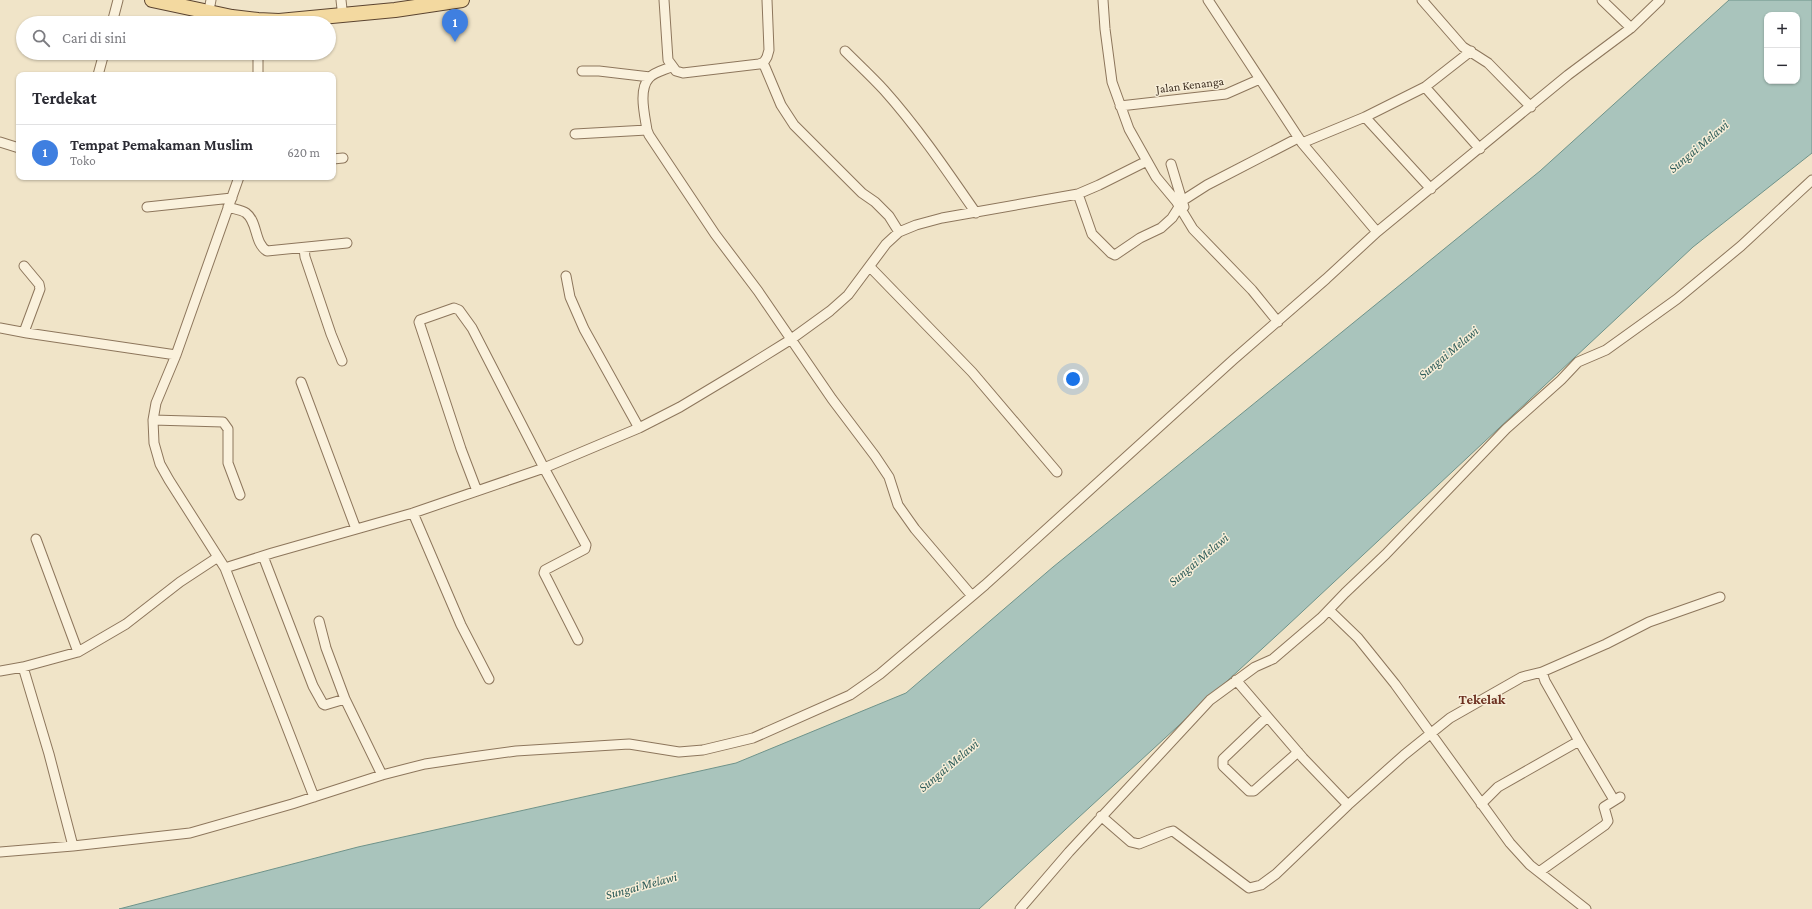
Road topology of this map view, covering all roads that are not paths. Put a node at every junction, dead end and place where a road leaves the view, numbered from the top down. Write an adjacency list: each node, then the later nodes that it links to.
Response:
1 (118, 0): 15 (street)
2 (152, 0): 16 (main road)
3 (185, 0): 13 (main road)
4 (422, 0): 14 (main road)
5 (462, 0): 19 (main road)
6 (664, 0): 26 (street)
7 (767, 0): 25 (street)
8 (1103, 0): 33 (street)
9 (1208, 0): 31 (street)
10 (1422, 0): 21 (street)
11 (1602, 0): 20 (street)
12 (1660, 0): 20 (street)
13 (211, 3): 17 (main road)
14 (341, 4): 18 (main road)
15 (114, 16)
16 (233, 16)
17 (249, 16)
18 (282, 16)
19 (336, 16)
20 (1630, 28): 34 (street)
21 (1467, 49): 32 (street); 34 (street)
22 (845, 51): 54 (street)
23 (102, 60): 28 (street)
24 (258, 60): 29 (street)
25 (762, 63): 26 (street); 55 (street)
26 (671, 67): 30 (street)
27 (582, 70): 30 (street)
28 (99, 72)
29 (258, 72)
30 (650, 77): 36 (street)
31 (1260, 79): 33 (street, Jalan Kenanga); 38 (street)
32 (1425, 87): 35 (street); 41 (street)
33 (1120, 106): 44 (street)
34 (1531, 107): 41 (street)
35 (1365, 117): 38 (street); 48 (street)
36 (647, 130): 37 (street); 65 (street)
37 (575, 134)
38 (1300, 141): 51 (street); 56 (street)
39 (0, 142): 40 (street)
40 (16, 147)
41 (1480, 149): 48 (street)
42 (343, 158): 43 (street)
43 (336, 159)
44 (1147, 161): 49 (street); 51 (street)
45 (1171, 164): 51 (street)
46 (238, 180): 50 (street)
47 (1812, 180): 83 (street)
48 (1431, 189): 56 (street)
49 (1078, 194): 51 (street); 54 (street)
50 (232, 198): 52 (street); 53 (street)
51 (1179, 201): 62 (street)
52 (147, 207)
53 (228, 207): 58 (street); 66 (street)
54 (976, 213): 55 (street)
55 (899, 232): 60 (street)
56 (1377, 232): 62 (street)
57 (347, 243): 58 (street)
58 (304, 248): 67 (street)
59 (24, 266): 64 (street)
60 (870, 267): 65 (street); 72 (street)
61 (566, 276): 70 (street)
62 (1278, 322): 81 (street)
63 (0, 328): 64 (street)
64 (24, 332): 66 (street)
65 (790, 340): 70 (street); 81 (street)
66 (176, 354): 69 (street)
67 (342, 361)
68 (301, 382): 76 (street)
69 (152, 420): 74 (street); 79 (street)
70 (639, 428): 71 (street)
71 (544, 468): 73 (street); 73 (street); 85 (street)
72 (1057, 472)
73 (477, 491): 75 (street)
74 (240, 495)
75 (413, 513): 76 (street); 90 (street)
76 (356, 529): 78 (street)
77 (36, 539): 86 (street)
78 (263, 556): 80 (street); 92 (street)
79 (218, 557): 80 (street); 86 (street)
80 (225, 568): 98 (street)
81 (972, 596): 97 (street)
82 (1720, 597): 89 (street)
83 (1329, 610): 91 (street); 94 (street)
84 (319, 621): 92 (street)
85 (578, 640)
86 (78, 652): 87 (street)
87 (23, 667): 88 (street); 102 (street)
88 (0, 671)
89 (1542, 672): 94 (street); 95 (street)
90 (489, 679)
91 (1236, 680): 93 (street); 101 (street)
92 (345, 698): 97 (street)
93 (1267, 717): 96 (street); 96 (street)
94 (1431, 734): 99 (street); 100 (street)
95 (1579, 741): 99 (street); 104 (street)
96 (1298, 752): 100 (street)
97 (382, 775): 98 (street)
98 (314, 797): 102 (street)
99 (1481, 804): 104 (street)
100 (1348, 805): 101 (street)
101 (1102, 816): 105 (street)
102 (73, 846): 103 (street)
103 (0, 852)
104 (1539, 872): 106 (street)
105 (1020, 909)
106 (1586, 909)

